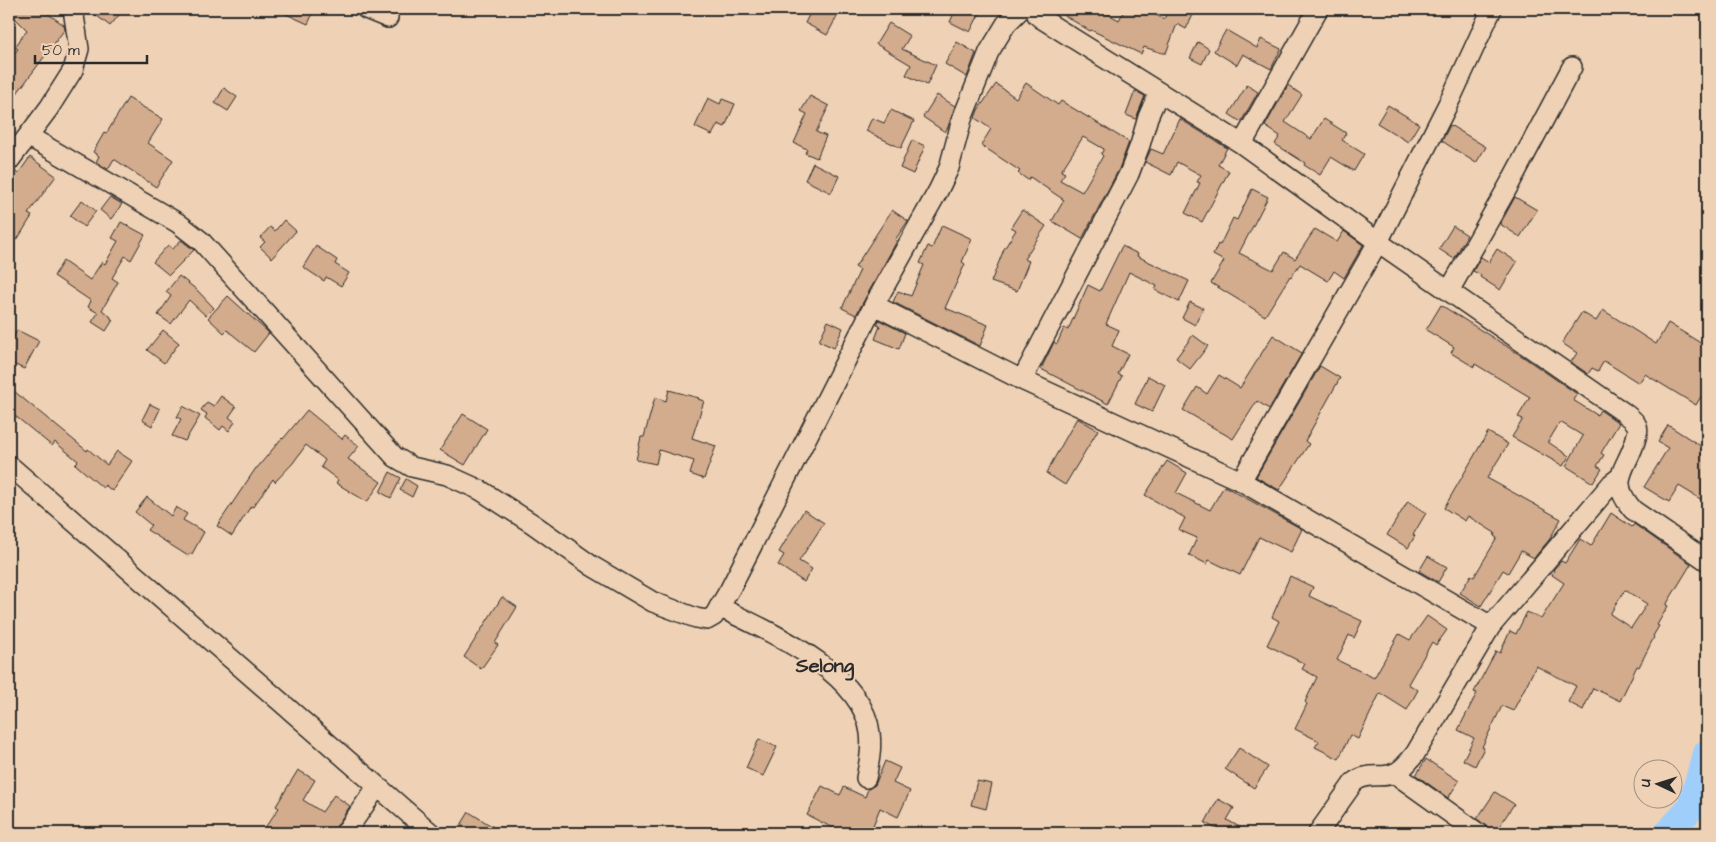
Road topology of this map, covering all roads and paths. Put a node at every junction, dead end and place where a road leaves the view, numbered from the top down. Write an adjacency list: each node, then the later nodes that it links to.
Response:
1 (73, 9): 10 (street)
2 (366, 9): 7 (street)
3 (1021, 9): 15 (street)
4 (1035, 9): 9 (street)
5 (1318, 9): 11 (street)
6 (1492, 9): 13 (street)
7 (388, 18)
8 (1572, 67): 14 (street)
9 (1159, 92): 11 (street); 16 (street)
10 (28, 136): 12 (street); 21 (street)
11 (1242, 144): 13 (street)
12 (9, 161)
13 (1378, 242): 14 (street); 19 (street)
14 (1449, 291): 18 (street)
15 (874, 305): 16 (street); 21 (street)
16 (1022, 380): 19 (street)
17 (9, 465): 25 (street)
18 (1620, 477): 20 (street); 22 (street)
19 (1241, 481): 22 (street)
20 (1707, 561)
21 (719, 607): 24 (street)
22 (1491, 626): 23 (street)
23 (1394, 773): 28 (street); 29 (street)
24 (866, 778)
25 (377, 787): 26 (street); 27 (street)
26 (346, 833)
27 (431, 833)
28 (1318, 833)
29 (1478, 833)

